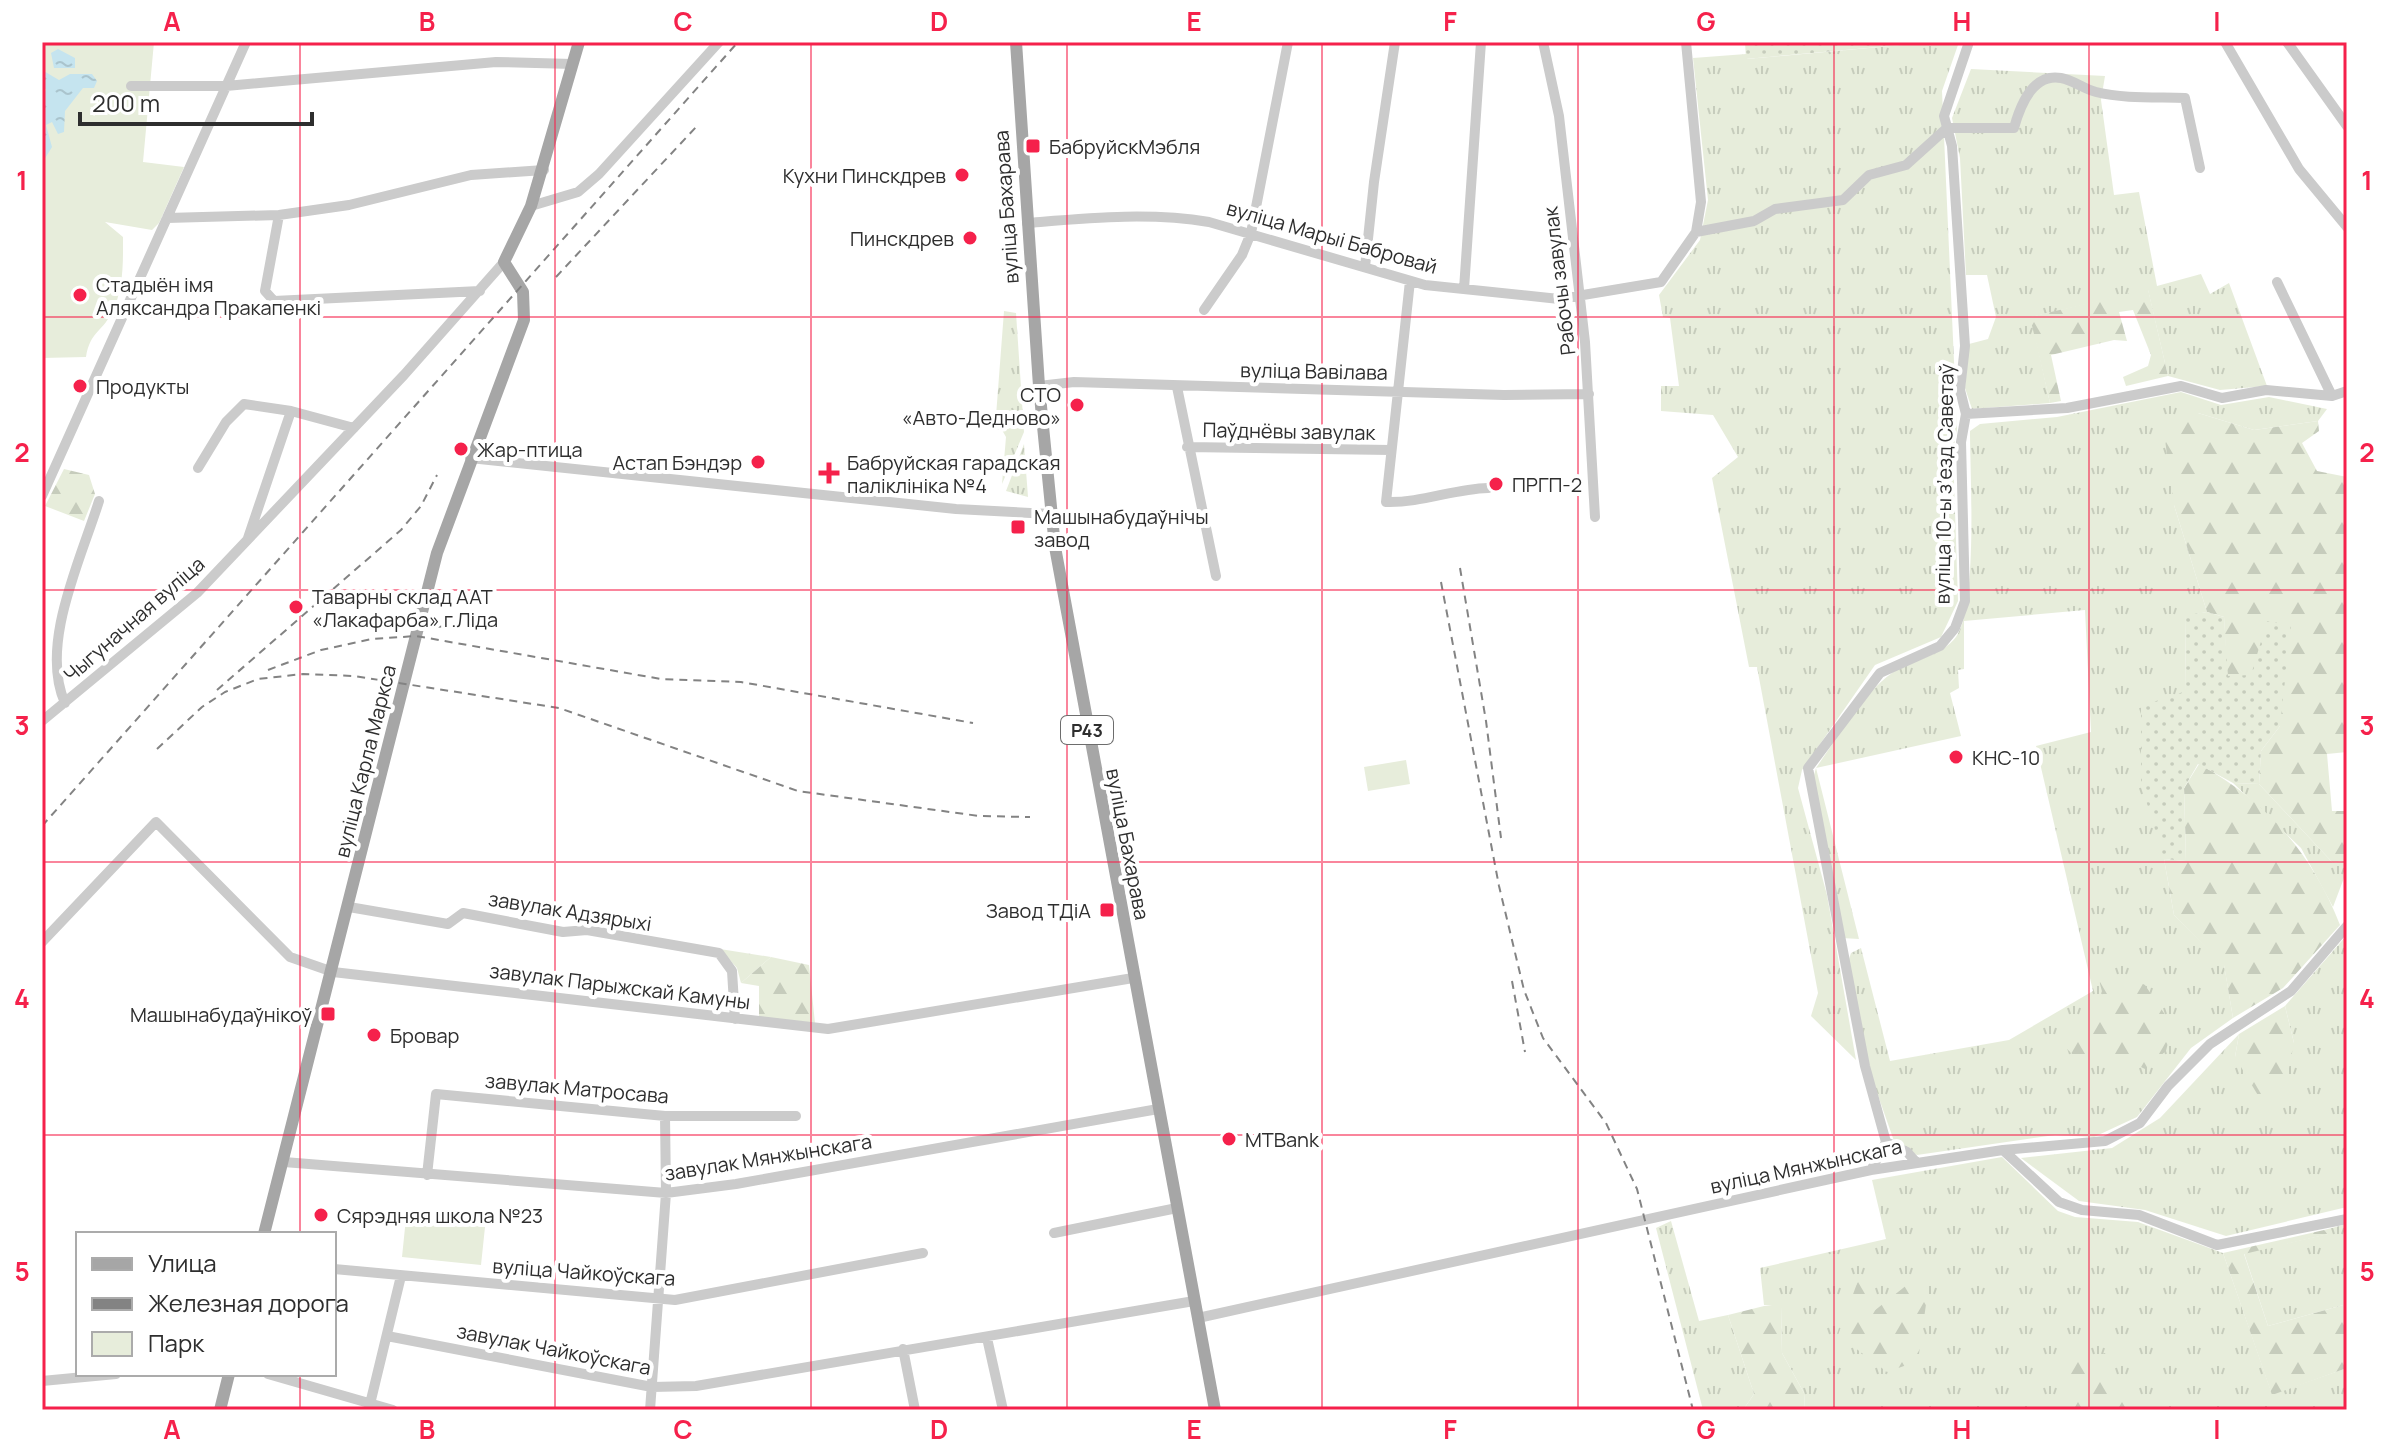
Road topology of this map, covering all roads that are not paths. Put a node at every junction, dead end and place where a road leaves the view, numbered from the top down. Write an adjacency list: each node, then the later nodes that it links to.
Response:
1 (246, 42): 15 (street)
2 (579, 42): 13 (main road)
3 (719, 42): 20 (street)
4 (1016, 42): 23 (main road, вуліца Бахарава / Р43)
5 (1288, 42): 26 (street)
6 (1395, 42): 28 (street)
7 (1481, 42): 31 (street)
8 (1543, 42): 33 (street, Рабочы завулак)
9 (1686, 42): 25 (street)
10 (1969, 42): 17 (street, вуліца 10-ы зʼезд Саветаў)
11 (2225, 42): 24 (street)
12 (2287, 42): 16 (street)
13 (573, 64): 15 (street); 19 (main road)
14 (131, 86): 15 (street)
15 (226, 86): 22 (street)
16 (2347, 126)
17 (1947, 128): 18 (street); 25 (street); 42 (street, вуліца 10-ы зʼезд Саветаў)
18 (2200, 168)
19 (544, 170): 20 (main road); 21 (street)
20 (531, 206): 27 (main road)
21 (279, 215): 22 (street); 32 (street)
22 (167, 218): 49 (street)
23 (1027, 223): 26 (street, вуліца Марыі Бабровай); 35 (main road, вуліца Бахарава / Р43)
24 (2347, 227)
25 (1696, 232): 33 (street, вуліца Марыі Бабровай)
26 (1251, 233): 28 (street, вуліца Марыі Бабровай); 34 (street)
27 (504, 262): 32 (street); 46 (main road, вуліца Карла Маркса)
28 (1365, 267): 29 (street, вуліца Марыі Бабровай)
29 (1410, 281): 31 (street, вуліца Марыі Бабровай); 37 (street, Паўднёвы завулак)
30 (2277, 282): 40 (street)
31 (1464, 289): 33 (street, вуліца Марыі Бабровай)
32 (480, 291): 43 (street, Чыгуначная вуліца)
33 (1579, 297): 39 (street, Рабочы завулак)
34 (1204, 310)
35 (1039, 386): 36 (street, вуліца Вавілава); 51 (main road, вуліца Бахарава / Р43)
36 (1177, 387): 37 (street, вуліца Вавілава); 44 (street)
37 (1397, 390): 39 (street, вуліца Вавілава); 45 (street, Паўднёвы завулак)
38 (2347, 391): 40 (street)
39 (1589, 394): 52 (street, Рабочы завулак)
40 (2332, 396): 42 (street)
41 (291, 411): 43 (street); 47 (street); 53 (street, Чыгуначная вуліца)
42 (1966, 414): 66 (street, вуліца 10-ы зʼезд Саветаў)
43 (354, 428): 53 (street, Чыгуначная вуліца)
44 (1187, 447): 45 (street, Паўднёвы завулак); 54 (street)
45 (1391, 450): 48 (street, Паўднёвы завулак)
46 (470, 458): 51 (street); 57 (main road, вуліца Карла Маркса)
47 (198, 468)
48 (1488, 488)
49 (42, 496)
50 (99, 501): 55 (street)
51 (1050, 514): 61 (main road, вуліца Бахарава / Р43)
52 (1595, 517)
53 (246, 541): 55 (street, Чыгуначная вуліца)
54 (1216, 576)
55 (65, 703): 56 (street, Чыгуначная вуліца)
56 (42, 721)
57 (349, 907): 60 (main road, вуліца Карла Маркса); 62 (street, завулак Адзярыхі)
58 (2347, 926): 67 (street, вуліца Мянжынскага)
59 (42, 942): 60 (street, завулак Парыжскай Камуны)
60 (333, 972): 62 (street, завулак Парыжскай Камуны); 68 (main road, вуліца Карла Маркса)
61 (1133, 978): 62 (street, завулак Парыжскай Камуны); 63 (main road, вуліца Бахарава / Р43)
62 (735, 1019)
63 (1158, 1109): 72 (street, завулак Мянжынскага); 73 (main road, вуліца Бахарава / Р43)
64 (665, 1116): 65 (street, завулак Матросава); 71 (street, завулак Матросава); 72 (street)
65 (796, 1116)
66 (1886, 1142): 69 (street); 70 (street)
67 (2003, 1150): 69 (street, вуліца Мянжынскага); 74 (street)
68 (284, 1162): 71 (street, завулак Мянжынскага); 75 (main road, вуліца Карла Маркса)
69 (1916, 1162): 70 (street, вуліца Мянжынскага)
70 (1871, 1170): 82 (street, вуліца Мянжынскага)
71 (427, 1175): 72 (street, завулак Мянжынскага)
72 (666, 1193): 80 (street)
73 (1177, 1208): 76 (street); 81 (main road, вуліца Бахарава / Р43)
74 (2347, 1219)
75 (265, 1232)
76 (1054, 1233)
77 (923, 1253): 80 (street, вуліца Чайкоўскага)
78 (336, 1269): 79 (street, вуліца Чайкоўскага)
79 (401, 1276): 80 (street, вуліца Чайкоўскага); 83 (street)
80 (659, 1298): 90 (street)
81 (1194, 1301): 82 (main road, вуліца Бахарава / Р43); 84 (street, завулак Чайкоўскага)
82 (1198, 1318): 97 (main road, вуліца Бахарава / Р43)
83 (387, 1336): 90 (street, завулак Чайкоўскага); 91 (street)
84 (987, 1338): 85 (street, завулак Чайкоўскага); 96 (street)
85 (903, 1349): 90 (street, завулак Чайкоўскага); 95 (street)
86 (95, 1376): 89 (street)
87 (228, 1376): 92 (main road)
88 (275, 1376): 91 (street)
89 (42, 1381)
90 (652, 1387): 94 (street)
91 (370, 1404): 93 (street)
92 (220, 1410)
93 (393, 1410)
94 (650, 1410)
95 (915, 1410)
96 (1003, 1410)
97 (1215, 1410)

